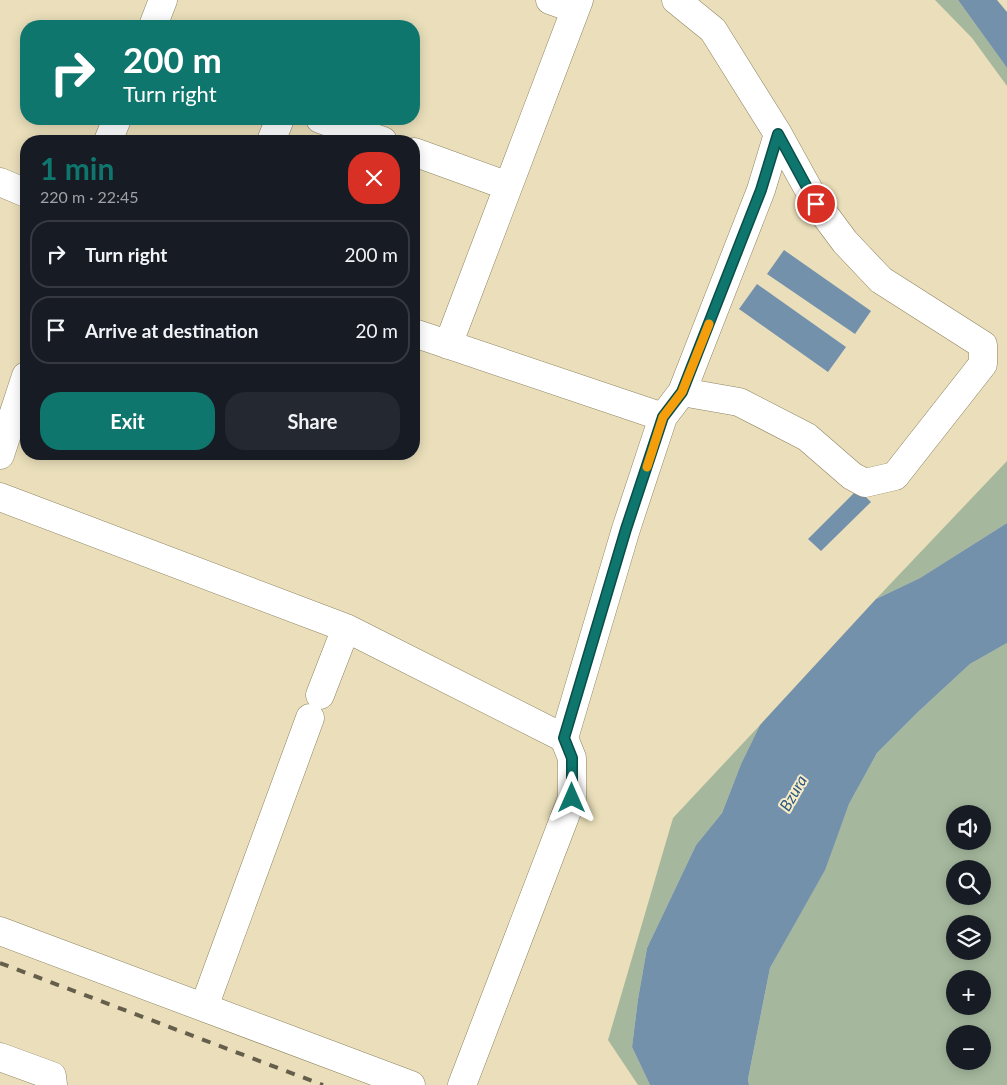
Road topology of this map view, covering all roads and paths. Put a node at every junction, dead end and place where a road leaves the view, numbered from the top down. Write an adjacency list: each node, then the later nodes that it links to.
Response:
1 (164, 0): 5 (lane)
2 (550, 0): 4 (lane)
3 (676, 0): 7 (lane)
4 (577, 4): 11 (lane)
5 (156, 20)
6 (337, 125): 8 (lane)
7 (778, 134): 15 (lane); 15 (lane)
8 (366, 135)
9 (420, 154): 11 (lane)
10 (0, 182): 12 (lane)
11 (508, 186): 14 (lane)
12 (20, 190)
13 (420, 335): 14 (lane)
14 (448, 345): 17 (lane)
15 (682, 392): 17 (lane)
16 (20, 394): 18 (lane)
17 (663, 417): 21 (lane)
18 (0, 455)
19 (0, 497): 20 (lane)
20 (346, 628): 21 (lane); 23 (lane)
21 (564, 738): 27 (lane)
22 (0, 931): 23 (lane)
23 (204, 1007): 26 (lane)
24 (0, 1058): 25 (lane)
25 (53, 1085)
26 (411, 1085)
27 (462, 1085)

